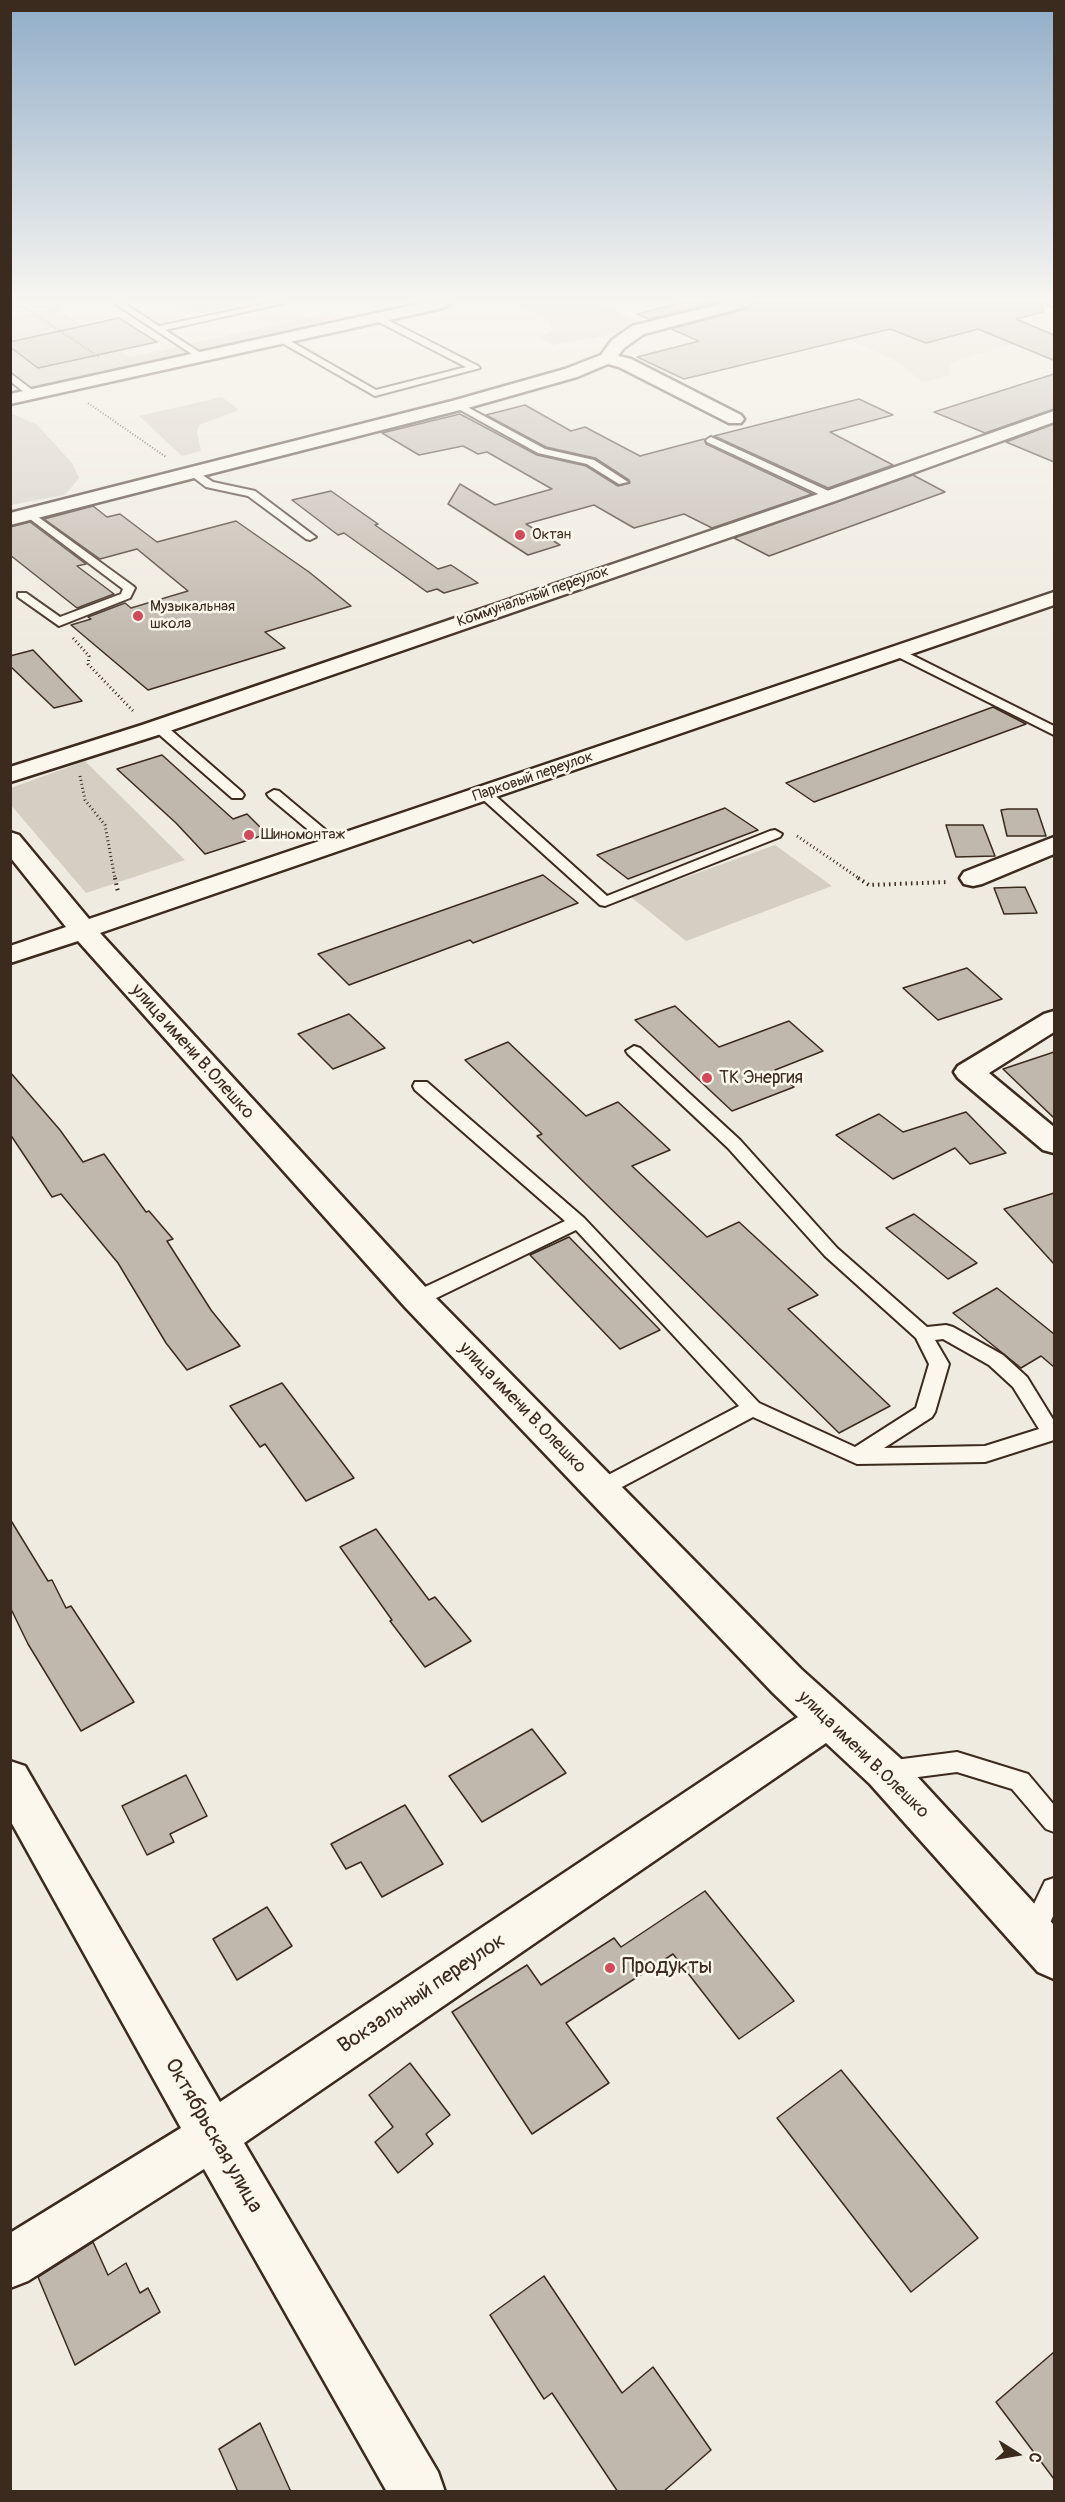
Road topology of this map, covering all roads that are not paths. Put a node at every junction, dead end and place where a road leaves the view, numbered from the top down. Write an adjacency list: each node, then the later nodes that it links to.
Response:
1 (399, 420): 5 (street)
2 (485, 420): 6 (lane)
3 (1044, 420): 7 (street, Коммунальный переулок)
4 (711, 440): 7 (lane)
5 (191, 472): 8 (street); 10 (lane)
6 (623, 482)
7 (831, 496): 14 (street, Коммунальный переулок)
8 (30, 514): 9 (street); 11 (lane)
9 (10, 519)
10 (310, 537)
11 (22, 595)
12 (1054, 598): 13 (street, Парковый переулок)
13 (898, 652): 15 (lane); 17 (street, Парковый переулок)
14 (154, 728): 16 (street, Коммунальный переулок); 18 (lane)
15 (1054, 731)
16 (10, 775)
17 (484, 793): 20 (lane); 22 (street, Парковый переулок)
18 (237, 795)
19 (274, 795): 22 (lane)
20 (775, 834)
21 (10, 840): 25 (street, улица имени В.Олешко)
22 (335, 845): 25 (street, Парковый переулок)
23 (1054, 845): 24 (street)
24 (973, 878)
25 (84, 929): 26 (street, Парковый переулок); 32 (street, улица имени В.Олешко)
26 (10, 955)
27 (1054, 1020): 30 (street)
28 (634, 1051): 33 (lane)
29 (421, 1086): 31 (lane)
30 (1054, 1143)
31 (578, 1222): 32 (lane); 34 (lane)
32 (417, 1299): 37 (street, улица имени В.Олешко)
33 (923, 1334): 35 (lane); 36 (lane)
34 (753, 1408): 36 (lane); 37 (lane)
35 (1053, 1432): 36 (lane)
36 (857, 1456)
37 (600, 1489): 38 (street, улица имени В.Олешко)
38 (829, 1719): 39 (street, улица имени В.Олешко); 44 (street, Вокзальный переулок)
39 (885, 1772): 41 (lane); 43 (street, улица имени В.Олешко)
40 (10, 1779): 44 (street, Октябрьская улица)
41 (1054, 1822)
42 (1054, 1889): 43 (lane)
43 (1044, 1945)
44 (212, 2136): 45 (street, Вокзальный переулок); 46 (street, Октябрьская улица)
45 (10, 2263)
46 (418, 2492)

